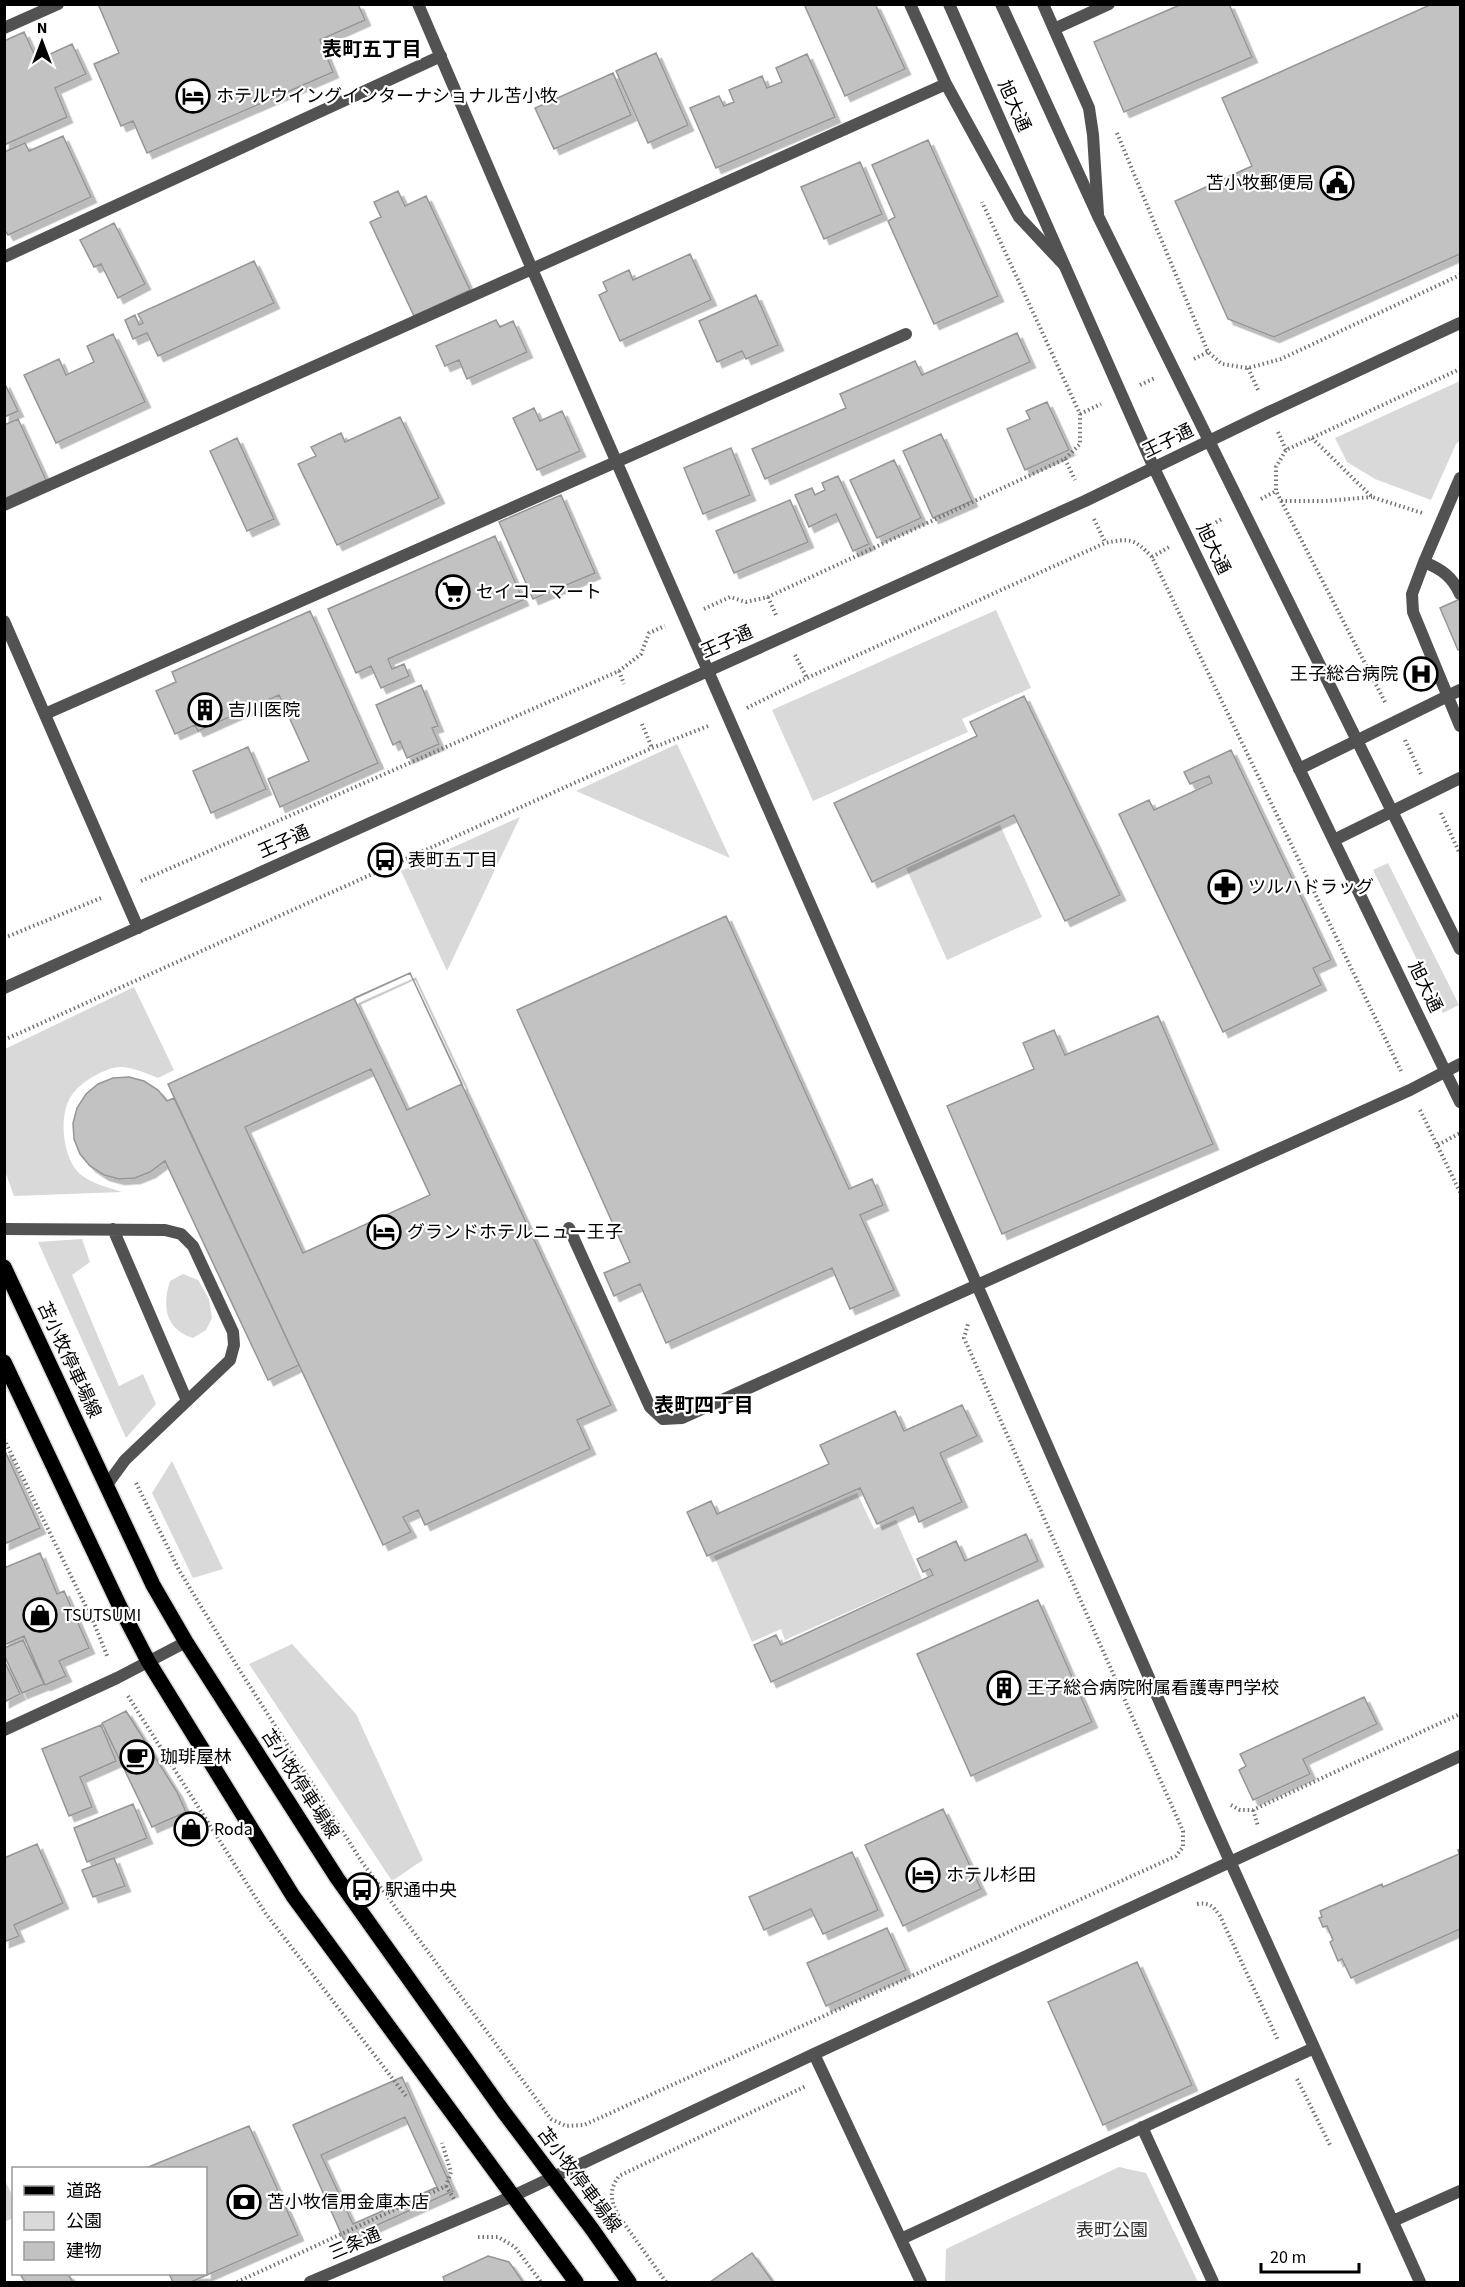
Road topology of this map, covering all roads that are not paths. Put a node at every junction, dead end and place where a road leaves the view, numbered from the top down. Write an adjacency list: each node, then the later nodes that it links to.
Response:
1 (58, 4): 8 (street)
2 (418, 4): 10 (street)
3 (910, 4): 11 (street)
4 (949, 4): 14 (street, 旭大通)
5 (1001, 4): 12 (street, 旭大通)
6 (1043, 4): 9 (street)
7 (1109, 4): 9 (street)
8 (4, 28)
9 (1054, 29): 12 (street)
10 (441, 56): 13 (street); 15 (street)
11 (946, 84): 14 (street); 15 (street)
12 (1098, 216): 18 (street, 旭大通)
13 (4, 257)
14 (1066, 267): 20 (street, 旭大通)
15 (532, 269): 19 (street); 22 (street)
16 (1461, 322): 18 (street, 王子通)
17 (906, 334): 19 (street)
18 (1208, 441): 20 (street, 王子通); 31 (street, 旭大通)
19 (617, 462): 26 (street); 29 (street)
20 (1154, 468): 26 (street, 王子通); 32 (street, 旭大通)
21 (1461, 478): 23 (street)
22 (4, 505)
23 (1424, 562): 24 (street); 28 (street)
24 (1461, 594)
25 (4, 621): 29 (street)
26 (709, 670): 36 (street, 王子通); 46 (street)
27 (1461, 690): 28 (street)
28 (1447, 697): 30 (street); 31 (street)
29 (45, 714): 36 (street)
30 (1461, 726)
31 (1357, 740): 32 (street); 34 (street, 旭大通)
32 (1299, 769): 35 (street, 旭大通)
33 (1461, 778): 34 (street)
34 (1392, 812): 35 (street); 37 (street, 旭大通)
35 (1334, 840): 40 (street, 旭大通)
36 (138, 928): 38 (street, 王子通)
37 (1461, 949)
38 (4, 988)
39 (1461, 1064): 40 (street)
40 (1446, 1072): 41 (street, 旭大通); 46 (street)
41 (1461, 1102)
42 (569, 1228): 46 (street)
43 (4, 1229): 44 (street)
44 (113, 1229): 48 (street); 48 (street)
45 (4, 1267): 49 (main road, 苫小牧停車場線)
46 (978, 1285): 54 (street)
47 (4, 1362): 51 (main road)
48 (187, 1401): 49 (street)
49 (106, 1486): 50 (main road, 苫小牧停車場線)
50 (186, 1642): 51 (street); 58 (main road, 苫小牧停車場線)
51 (148, 1661): 52 (street); 60 (main road)
52 (4, 1730)
53 (1461, 1756): 54 (street, 三条通)
54 (1230, 1862): 55 (street); 56 (street, 三条通)
55 (1314, 2048): 57 (street); 61 (street)
56 (814, 2054): 58 (street, 三条通); 62 (street)
57 (1142, 2127): 62 (street); 67 (street)
58 (553, 2177): 60 (street, 三条通); 65 (main road, 苫小牧停車場線)
59 (1461, 2191): 61 (street)
60 (513, 2196): 63 (street, 三条通); 64 (main road)
61 (1393, 2221): 68 (street)
62 (901, 2239): 66 (street)
63 (310, 2283)
64 (576, 2283)
65 (629, 2283)
66 (921, 2283)
67 (1213, 2283)
68 (1420, 2283)

